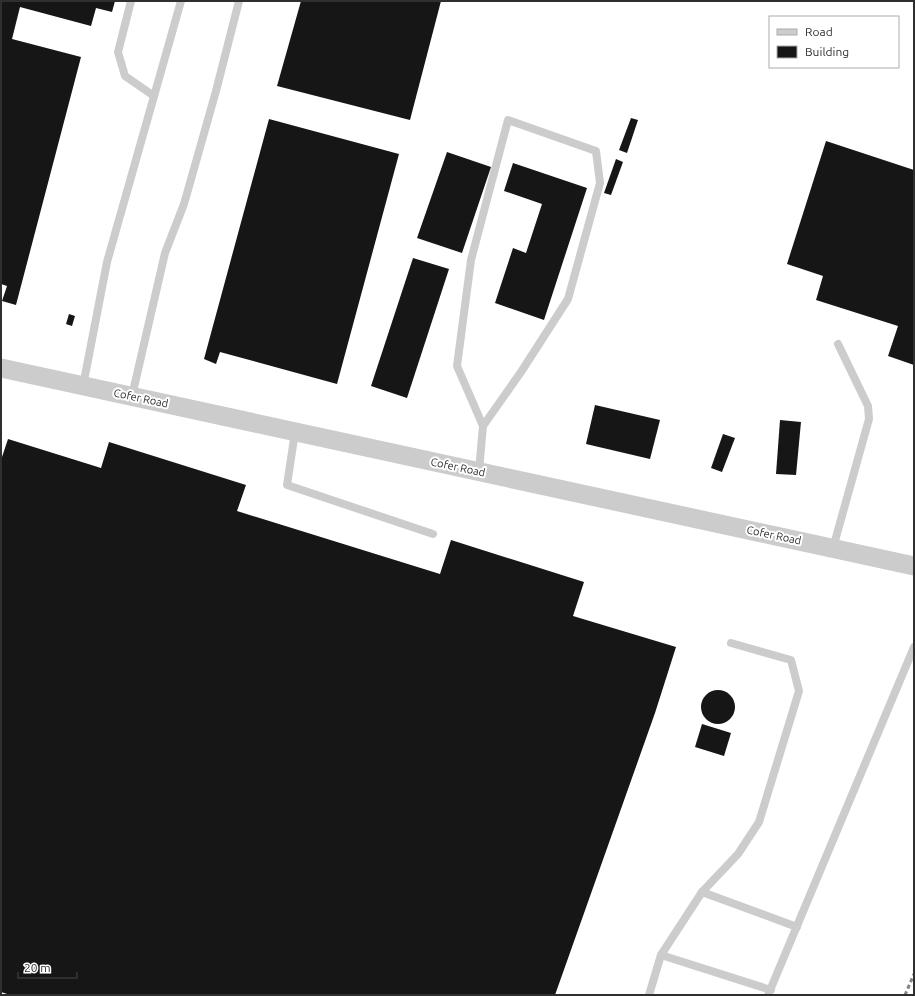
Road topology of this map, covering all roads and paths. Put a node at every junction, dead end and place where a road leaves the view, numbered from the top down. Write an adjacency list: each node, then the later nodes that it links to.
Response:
1 (131, 1): 4 (lane)
2 (181, 1): 4 (lane)
3 (239, 1): 8 (lane)
4 (154, 96): 7 (lane)
5 (838, 344): 13 (lane)
6 (1, 368): 7 (street, Cofer Road)
7 (83, 386): 8 (street, Cofer Road)
8 (132, 396): 10 (street, Cofer Road)
9 (482, 426): 9 (lane); 11 (lane)
10 (295, 432): 11 (street, Cofer Road); 12 (lane)
11 (479, 471): 13 (street, Cofer Road)
12 (433, 534)
13 (833, 548): 14 (street, Cofer Road)
14 (914, 566)
15 (731, 643): 17 (lane)
16 (914, 646): 18 (lane)
17 (702, 892): 18 (lane); 19 (lane)
18 (797, 927): 20 (lane)
19 (661, 955): 20 (lane); 21 (lane)
20 (770, 992)
21 (649, 995)

